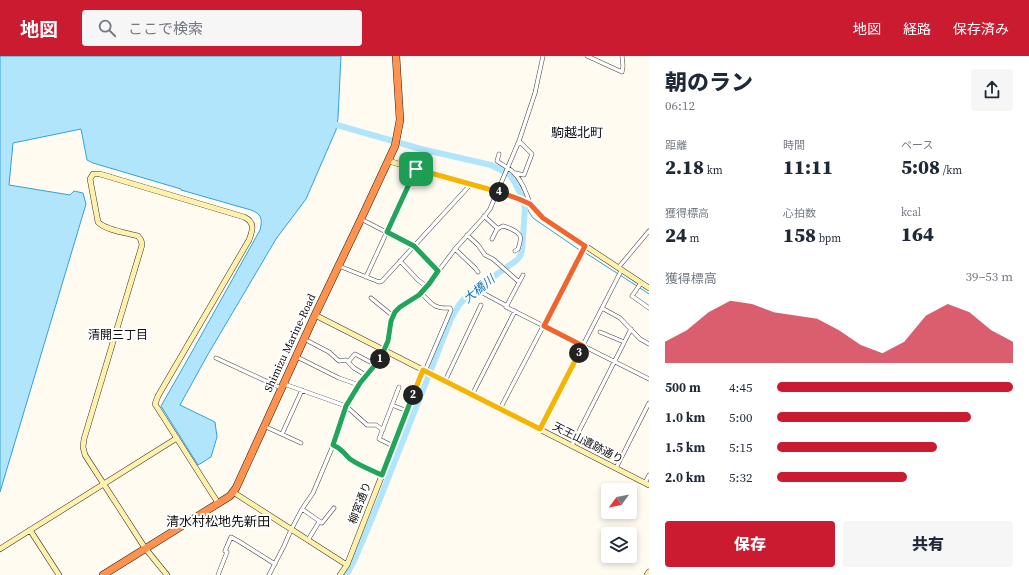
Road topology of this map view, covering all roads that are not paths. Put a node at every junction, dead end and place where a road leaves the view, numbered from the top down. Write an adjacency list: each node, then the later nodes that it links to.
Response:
1 (396, 56): 6 (highway, Shimizu Marine-Road)
2 (399, 56): 6 (highway, Shimizu Marine-Road)
3 (543, 56): 7 (street)
4 (587, 56): 5 (street)
5 (622, 56)
6 (400, 136): 9 (highway, Shimizu Marine-Road)
7 (519, 141): 10 (street); 12 (street)
8 (499, 154): 10 (street)
9 (390, 162): 11 (street); 17 (highway, Shimizu Marine-Road)
10 (507, 168): 12 (street); 14 (street)
11 (416, 169): 13 (street); 20 (street)
12 (515, 173): 15 (street)
13 (471, 184): 14 (street); 23 (street)
14 (497, 191): 15 (street); 16 (street)
15 (529, 204): 24 (street)
16 (484, 216): 18 (street); 21 (street)
17 (363, 220): 20 (street); 28 (highway, Shimizu Marine-Road)
18 (498, 229): 22 (street); 26 (street)
19 (649, 231): 29 (street)
20 (387, 232): 23 (street); 33 (street)
21 (467, 235): 25 (street); 34 (street)
22 (492, 239)
23 (414, 246): 27 (street); 30 (street)
24 (585, 246): 29 (street); 48 (street)
25 (455, 249): 30 (street); 31 (street)
26 (515, 251)
27 (400, 261): 33 (street); 36 (street)
28 (341, 266): 33 (street); 46 (highway, Shimizu Marine-Road)
29 (620, 269): 35 (street); 43 (street)
30 (438, 271): 36 (street)
31 (478, 272)
32 (523, 275): 34 (street)
33 (366, 277)
34 (519, 282): 42 (street)
35 (641, 283): 37 (street); 44 (street)
36 (427, 287): 39 (street)
37 (649, 288)
38 (481, 292): 42 (street)
39 (421, 293): 47 (street); 61 (street)
40 (371, 298): 47 (street)
41 (482, 305): 64 (street)
42 (507, 306): 45 (street)
43 (602, 308): 49 (street); 54 (street)
44 (649, 308)
45 (515, 311): 48 (street); 69 (street)
46 (317, 316): 51 (highway, Shimizu Marine-Road); 55 (street); 66 (highway, Shimizu Marine-Road)
47 (393, 316): 55 (street)
48 (544, 326): 54 (street); 73 (street)
49 (631, 329): 52 (street); 53 (street)
50 (600, 332): 52 (street)
51 (308, 341): 57 (highway, Shimizu Marine-Road); 59 (street)
52 (624, 342): 58 (street)
53 (649, 344)
54 (583, 346): 58 (street); 76 (street)
55 (385, 351): 60 (street); 61 (street)
56 (216, 358): 66 (street)
57 (300, 358): 65 (street); 66 (highway, Shimizu Marine-Road)
58 (614, 361): 63 (street); 82 (street)
59 (348, 362): 60 (street); 62 (street)
60 (376, 365): 62 (street)
61 (425, 371): 64 (street, 天王山遺跡通り); 74 (street, 柳宮通り)
62 (366, 376): 65 (street)
63 (649, 379)
64 (445, 381): 69 (street, 天王山遺跡通り)
65 (359, 386): 72 (street)
66 (284, 387): 68 (street); 75 (highway, Shimizu Marine-Road)
67 (400, 387): 71 (street)
68 (302, 390): 72 (street); 78 (street)
69 (472, 395): 73 (street, 天王山遺跡通り)
70 (649, 403): 84 (street)
71 (392, 405): 74 (street); 77 (street)
72 (346, 406): 77 (street); 81 (street)
73 (500, 409): 76 (street, 天王山遺跡通り)
74 (407, 411): 83 (street, 柳宮通り)
75 (266, 427): 78 (street); 89 (highway, Shimizu Marine-Road)
76 (540, 429): 82 (street, 天王山遺跡通り)
77 (383, 430): 83 (street)
78 (282, 434): 80 (street)
79 (177, 438): 87 (street); 87 (street); 90 (street)
80 (301, 443)
81 (333, 445): 85 (street); 92 (street)
82 (572, 445): 84 (street, 天王山遺跡通り)
83 (393, 446): 85 (street, 柳宮通り)
84 (616, 468): 88 (street, 天王山遺跡通り)
85 (382, 475): 100 (street, 柳宮通り)
86 (649, 475): 88 (street)
87 (104, 484): 94 (street); 98 (street)
88 (647, 484)
89 (234, 493): 90 (highway, Shimizu Marine-Road); 95 (street); 98 (highway, Shimizu Marine-Road)
90 (218, 503): 98 (highway, Shimizu Marine-Road)
91 (334, 508): 93 (street)
92 (302, 509): 93 (street); 95 (street)
93 (319, 522): 96 (street)
94 (30, 530): 97 (street); 102 (street)
95 (291, 530): 96 (street); 99 (street)
96 (308, 540): 100 (street)
97 (0, 549)
98 (146, 550): 103 (highway, Shimizu Marine-Road); 104 (highway, Shimizu Marine-Road); 105 (street)
99 (275, 564): 106 (street); 107 (street)
100 (347, 565): 108 (street, 柳宮通り)
101 (649, 572): 109 (street)
102 (59, 575)
103 (103, 575)
104 (111, 575)
105 (167, 575)
106 (218, 575)
107 (269, 575)
108 (340, 575)
109 (647, 575)

